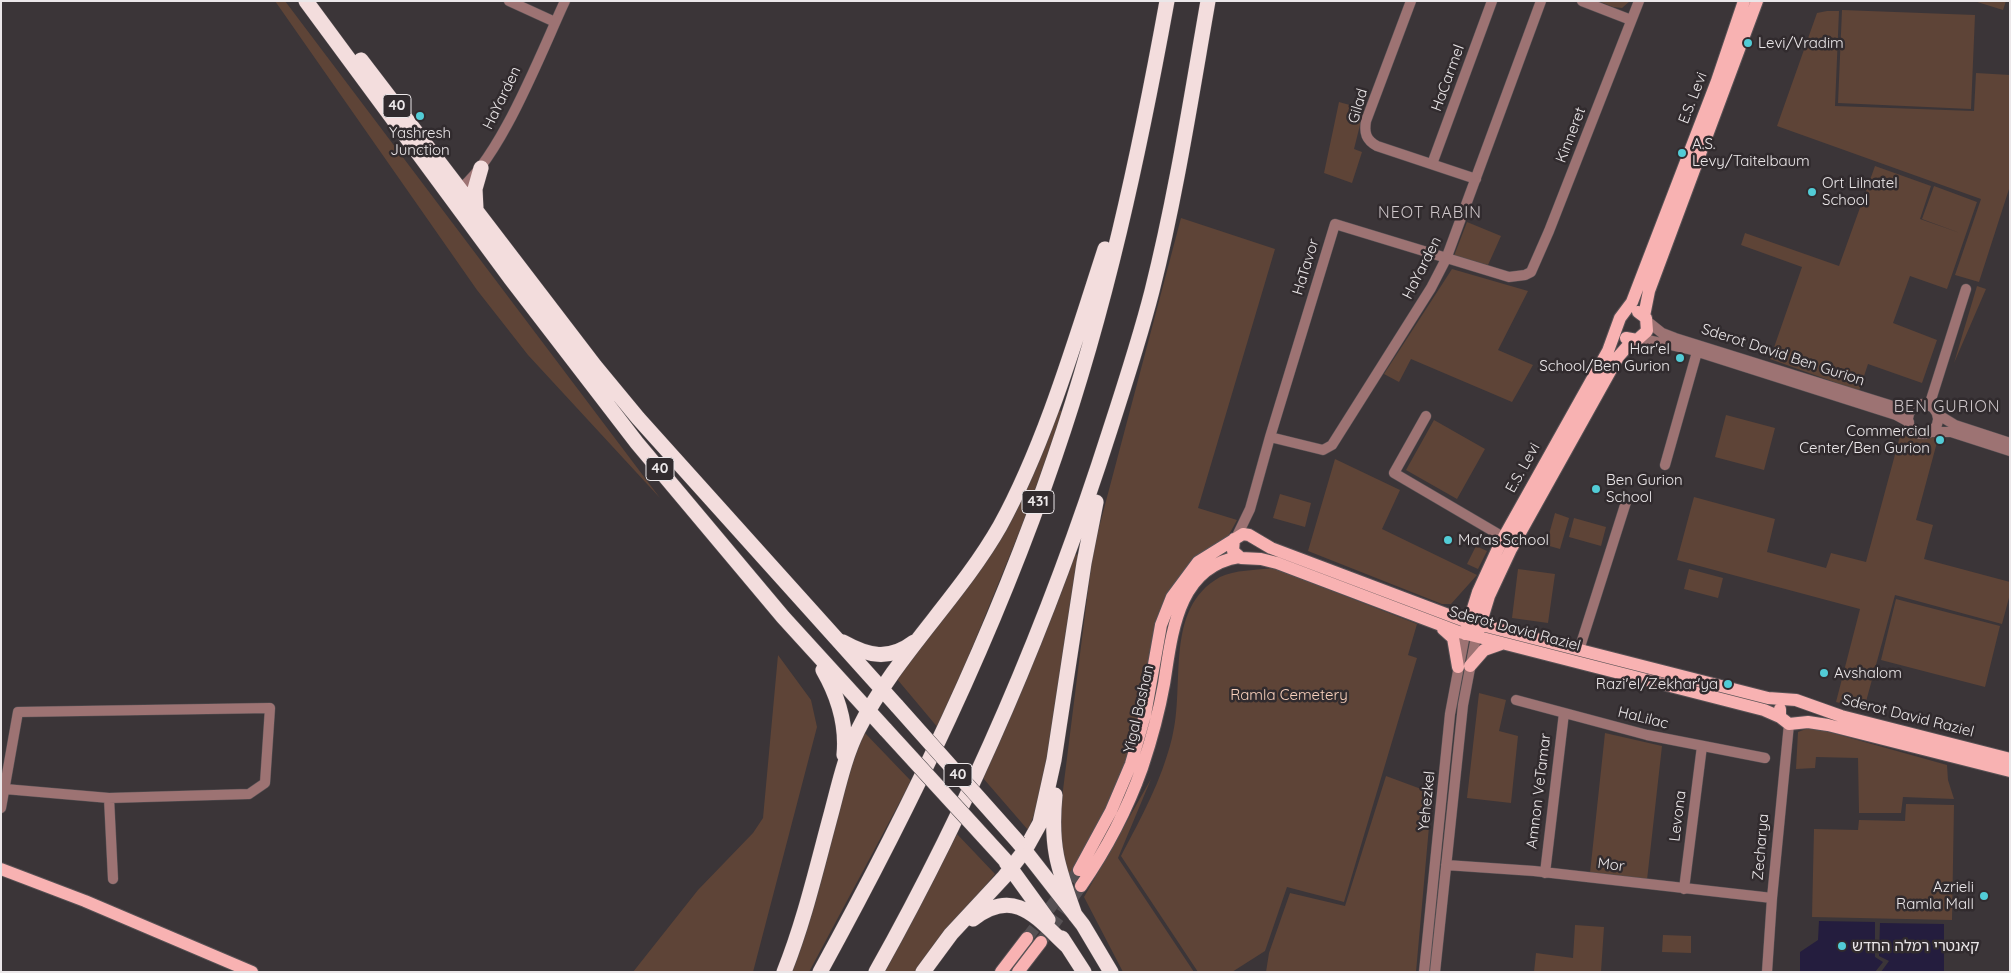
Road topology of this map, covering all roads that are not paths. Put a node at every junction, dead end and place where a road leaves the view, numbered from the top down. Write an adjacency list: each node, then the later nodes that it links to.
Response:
1 (306, 1): 21 (highway, 40)
2 (316, 1): 19 (highway, 40)
3 (509, 1): 15 (street)
4 (565, 1): 15 (street, HaYarden)
5 (1167, 1): 16 (highway, 431)
6 (1208, 1): 28 (highway)
7 (1411, 1): 17 (street, Gilad)
8 (1492, 1): 17 (street, HaCarmel)
9 (1542, 1): 20 (street, HaYarden)
10 (1582, 1): 14 (street)
11 (1639, 1): 14 (street, Kinneret)
12 (1744, 1): 27 (main road, E.S. Levi)
13 (1757, 1): 26 (main road, E.S. Levi)
14 (1631, 20): 24 (street, Kinneret)
15 (555, 22): 18 (street, HaYarden)
16 (1140, 138): 49 (highway); 89 (highway, 431)
17 (1432, 164): 20 (street, Gilad)
18 (481, 168): 19 (highway); 21 (street, HaYarden); 22 (highway)
19 (449, 172): 21 (highway, 40)
20 (1476, 179): 23 (street, HaYarden)
21 (456, 192): 22 (highway, 40); 50 (highway, 40)
22 (476, 211): 53 (highway, 40)
23 (1446, 259): 24 (street, HaTavor); 37 (street, HaYarden); 37 (street, HaTavor)
24 (1525, 275)
25 (1966, 289): 31 (street)
26 (1646, 318): 27 (main road); 29 (main road); 32 (street, Sderot David Ben Gurion)
27 (1620, 319): 29 (main road); 45 (main road, E.S. Levi)
28 (1142, 327): 58 (highway); 90 (highway)
29 (1637, 339): 30 (street, Sderot David Ben Gurion); 45 (main road, E.S. Levi)
30 (1697, 352): 35 (street, Sderot David Ben Gurion); 40 (street)
31 (1928, 406): 32 (street); 33 (street)
32 (1914, 408): 35 (street)
33 (1937, 414): 36 (street); 38 (street)
34 (1426, 416): 45 (street)
35 (1909, 422): 36 (street)
36 (1931, 432): 39 (street)
37 (1270, 437): 42 (street, HaTavor)
38 (2010, 443)
39 (2010, 451)
40 (1665, 465)
41 (1627, 499): 55 (street, Sderot David Raziel)
42 (1250, 509): 43 (street, HaTavor); 44 (street, HaTavor)
43 (1235, 538): 44 (main road); 46 (main road); 76 (main road, Yigal Bashan)
44 (1253, 538): 46 (main road); 51 (main road, Sderot David Raziel)
45 (1509, 540): 47 (main road, E.S. Levi); 48 (main road, E.S. Levi)
46 (1243, 557): 51 (main road, Sderot David Raziel); 79 (main road, Yigal Bashan)
47 (1481, 584): 51 (main road); 52 (main road, E.S. Levi)
48 (1489, 596): 52 (main road, E.S. Levi); 54 (main road)
49 (943, 606): 53 (highway); 57 (highway)
50 (783, 617): 61 (highway, 40); 68 (highway)
51 (1440, 620): 52 (main road, Sderot David Raziel); 56 (main road)
52 (1472, 629): 54 (main road, Sderot David Raziel); 56 (street, Yehezkel)
53 (831, 635): 57 (highway, 40)
54 (1505, 638): 55 (main road, Sderot David Raziel); 56 (main road); 63 (main road, Sderot David Raziel)
55 (1579, 650): 60 (main road, Sderot David Raziel)
56 (1464, 666): 74 (street, Yehezkel); 96 (street, Yehezkel)
57 (881, 689): 61 (highway); 72 (highway, 40, bridge)
58 (1064, 693): 72 (highway); 82 (highway)
59 (1516, 700): 62 (street, HaLilac)
60 (1793, 701): 63 (main road); 63 (main road); 66 (main road, Sderot David Raziel)
61 (868, 711): 68 (highway); 73 (highway, 40, bridge)
62 (1564, 713): 64 (street, HaLilac); 77 (street, Amnon VeTamar)
63 (1789, 722): 67 (main road, Sderot David Raziel); 81 (street, Zecharya)
64 (1702, 746): 65 (street, HaLilac); 80 (street, Levona)
65 (1765, 758)
66 (2010, 759)
67 (2010, 771)
68 (838, 786): 88 (highway)
69 (5, 789): 70 (street); 70 (street); 71 (street)
70 (109, 798): 78 (street)
71 (1, 808)
72 (1022, 846): 73 (highway); 82 (highway, 40)
73 (1008, 864): 83 (highway); 86 (highway, 40)
74 (1446, 864): 77 (street, Mor); 97 (street, Yehezkel)
75 (1, 869): 87 (main road)
76 (1079, 870)
77 (1545, 872): 80 (street, Mor)
78 (112, 879)
79 (1081, 886)
80 (1684, 889): 81 (street, Mor)
81 (1772, 898): 98 (street, Zecharya)
82 (1075, 915): 95 (highway, 40)
83 (952, 934): 86 (highway); 91 (highway)
84 (1028, 938): 92 (main road)
85 (1041, 942): 93 (main road)
86 (1067, 946): 94 (highway, 40)
87 (247, 971)
88 (784, 972)
89 (820, 972)
90 (876, 972)
91 (923, 972)
92 (1001, 972)
93 (1018, 972)
94 (1084, 972)
95 (1111, 972)
96 (1424, 972)
97 (1435, 972)
98 (1767, 972)

